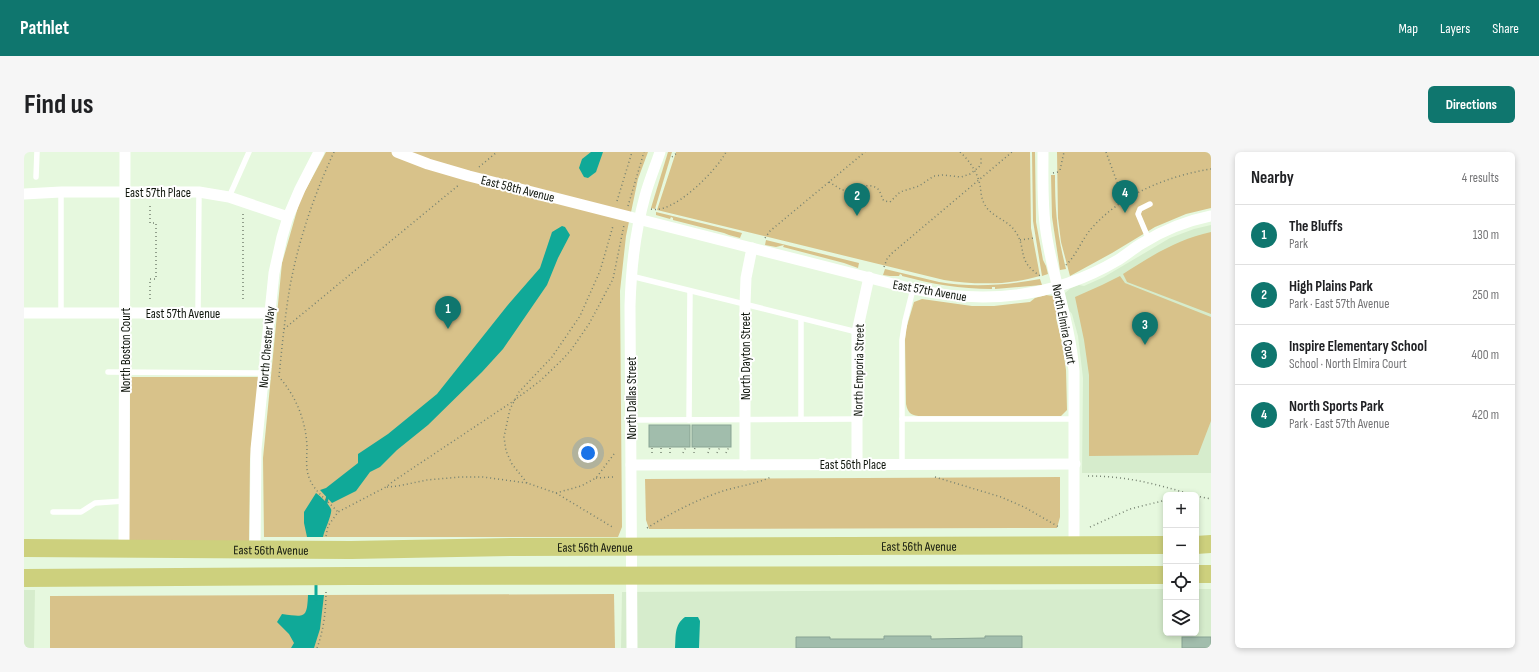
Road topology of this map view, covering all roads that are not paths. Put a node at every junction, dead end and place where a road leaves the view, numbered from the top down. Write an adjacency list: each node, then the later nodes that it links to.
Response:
1 (37, 152): 8 (lane)
2 (125, 152): 10 (street, North Boston Court)
3 (249, 152): 13 (lane)
4 (319, 152): 16 (street, North Chester Way)
5 (397, 152): 17 (street, East 58th Avenue)
6 (660, 152): 17 (street, North Dallas Street)
7 (1043, 152): 22 (street, North Elmira Court)
8 (36, 177)
9 (61, 192): 10 (street, East 57th Place); 12 (street, East 57th Place); 27 (lane)
10 (125, 192): 11 (street, East 57th Place); 28 (street, North Boston Court)
11 (199, 192): 13 (street, East 57th Place); 29 (lane)
12 (24, 194)
13 (229, 197): 16 (street, East 57th Place)
14 (1150, 204): 18 (lane)
15 (1211, 216): 18 (street, East 57th Avenue)
16 (288, 217): 30 (street, North Chester Way)
17 (639, 219): 19 (street, East 57th Avenue); 20 (street, North Dallas Street)
18 (1150, 240): 22 (street, East 57th Avenue)
19 (752, 248): 21 (street, East 57th Avenue); 25 (street, North Dayton Street)
20 (631, 276): 24 (lane); 40 (street, North Dallas Street)
21 (869, 277): 23 (street, East 57th Avenue); 32 (street, North Emporia Street)
22 (1058, 286): 23 (street, East 57th Avenue); 39 (street, North Elmira Court)
23 (914, 289): 38 (lane)
24 (690, 291): 25 (lane); 41 (lane)
25 (745, 304): 31 (lane); 42 (street, North Dayton Street)
26 (24, 313): 27 (street, East 57th Avenue)
27 (61, 313): 28 (street, East 57th Avenue)
28 (125, 313): 29 (street, East 57th Avenue); 34 (street, North Boston Court)
29 (198, 313): 30 (street, East 57th Avenue)
30 (270, 313): 35 (street, North Chester Way)
31 (801, 319): 32 (lane); 36 (lane)
32 (857, 332): 37 (street, North Emporia Street)
33 (108, 372): 34 (lane)
34 (125, 373): 35 (lane); 48 (street, North Boston Court)
35 (264, 373): 57 (street, North Chester Way)
36 (801, 419): 37 (lane); 42 (lane)
37 (857, 419): 43 (street, North Emporia Street)
38 (902, 419): 39 (lane); 44 (lane)
39 (1075, 419): 45 (street, North Elmira Court)
40 (631, 420): 41 (lane); 46 (street, North Dallas Street)
41 (689, 420): 42 (lane)
42 (745, 420): 47 (street, North Dayton Street)
43 (857, 464): 44 (street, East 56th Place); 47 (street, East 56th Place)
44 (902, 464): 45 (street, East 56th Place)
45 (1074, 464): 53 (street, North Elmira Court)
46 (631, 465): 47 (street, East 56th Place); 54 (street, North Dallas Street)
47 (745, 465)
48 (124, 501): 49 (lane); 56 (street, North Boston Court)
49 (53, 512)
50 (1211, 544): 52 (main road)
51 (1163, 545): 53 (main road, East 56th Avenue)
52 (1199, 545)
53 (1074, 546): 54 (main road, East 56th Avenue)
54 (632, 547): 57 (main road, East 56th Avenue); 61 (street, North Dallas Street)
55 (24, 548): 56 (main road, East 56th Avenue)
56 (124, 548): 57 (main road, East 56th Avenue)
57 (255, 550)
58 (1199, 574): 59 (main road)
59 (1211, 574)
60 (1163, 575): 61 (main road, East 56th Avenue)
61 (631, 576): 62 (main road, East 56th Avenue); 63 (street, North Dallas Street)
62 (24, 578)
63 (632, 648)

